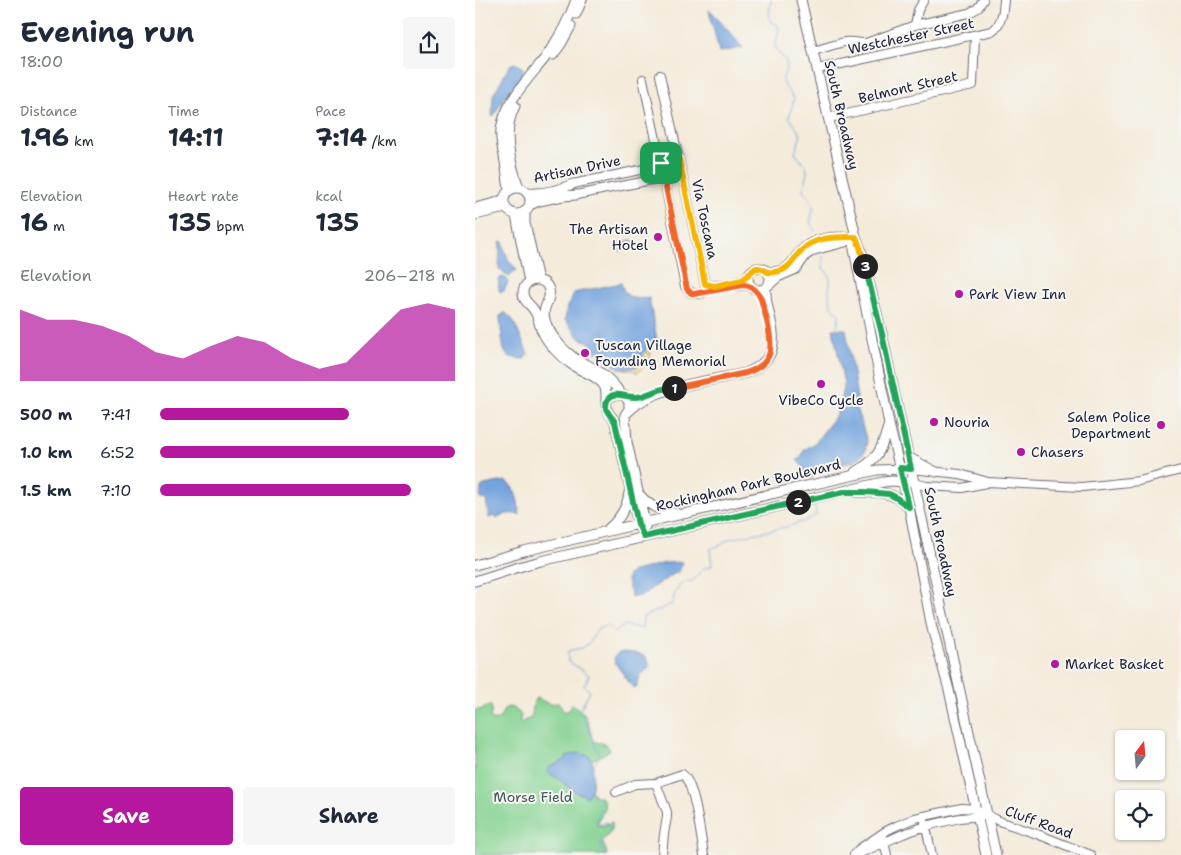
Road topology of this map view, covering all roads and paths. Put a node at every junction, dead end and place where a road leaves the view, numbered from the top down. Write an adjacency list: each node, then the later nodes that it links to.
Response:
1 (575, 0): 24 (main road)
2 (582, 0): 21 (main road)
3 (801, 0): 10 (main road, South Broadway)
4 (924, 0): 7 (street)
5 (983, 0): 7 (street)
6 (1004, 0): 8 (street, Westchester Street)
7 (915, 25): 9 (street)
8 (975, 35): 11 (street, Westchester Street); 15 (street, Belmont Street)
9 (861, 43): 10 (street); 11 (street)
10 (813, 51): 12 (main road, South Broadway)
11 (863, 59): 12 (street, Westchester Street)
12 (817, 69): 15 (main road, South Broadway)
13 (661, 75): 16 (street, Via Toscana)
14 (643, 79): 17 (street)
15 (829, 118): 28 (main road, South Broadway)
16 (679, 159): 17 (street); 18 (street, Via Toscana)
17 (661, 163): 19 (street); 20 (street, Artisan Drive)
18 (682, 174): 19 (street, Artisan Drive); 32 (street, Via Toscana)
19 (663, 178): 23 (street, Artisan Drive); 35 (street)
20 (573, 184): 22 (main road, Artisan Drive)
21 (519, 188): 22 (main road); 24 (main road)
22 (528, 193): 26 (main road)
23 (576, 195): 26 (main road, Artisan Drive)
24 (506, 199): 25 (main road); 26 (main road); 27 (main road)
25 (475, 208)
26 (524, 211): 31 (main road)
27 (475, 215)
28 (856, 237): 29 (main road); 33 (main road); 44 (main road, South Broadway); 45 (main road, South Broadway)
29 (767, 272): 30 (main road); 33 (main road)
30 (749, 275): 32 (street); 34 (main road)
31 (533, 281): 36 (main road); 37 (main road)
32 (705, 284): 35 (street, Via Toscana)
33 (767, 287): 34 (main road); 38 (main road)
34 (753, 288): 35 (street); 38 (main road)
35 (703, 293)
36 (548, 300): 37 (main road); 40 (main road)
37 (529, 304): 41 (main road)
38 (769, 355): 39 (main road)
39 (669, 390): 40 (main road); 42 (main road)
40 (623, 395): 41 (main road); 42 (main road)
41 (606, 403): 43 (main road)
42 (626, 414): 43 (main road); 56 (main road)
43 (612, 416): 54 (main road)
44 (889, 424): 46 (main road, South Broadway); 50 (main road)
45 (908, 457): 47 (main road, South Broadway); 49 (main road)
46 (900, 468): 47 (main road, Rockingham Park Boulevard); 50 (main road, Rockingham Park Boulevard); 51 (main road, South Broadway)
47 (911, 469): 49 (street); 53 (main road, South Broadway)
48 (1181, 470): 52 (street)
49 (936, 472): 52 (street)
50 (846, 477): 58 (main road, Rockingham Park Boulevard)
51 (903, 482): 53 (main road, Rockingham Park Boulevard); 55 (main road, Rockingham Park Boulevard); 57 (main road, South Broadway)
52 (988, 482): 53 (street)
53 (914, 483): 66 (main road, South Broadway)
54 (630, 485): 59 (main road); 60 (main road)
55 (844, 492): 57 (main road); 61 (main road, Rockingham Park Boulevard)
56 (639, 493): 58 (main road); 59 (main road)
57 (909, 507): 66 (main road, South Broadway)
58 (687, 513): 59 (main road, Rockingham Park Boulevard)
59 (641, 523): 60 (main road, Rockingham Park Boulevard); 61 (main road)
60 (604, 533): 62 (main road, Rockingham Park Boulevard)
61 (644, 537): 63 (main road, Rockingham Park Boulevard)
62 (476, 564)
63 (475, 581)
64 (656, 783): 65 (street); 71 (street); 72 (street)
65 (616, 792)
66 (980, 814): 67 (street); 68 (street); 76 (main road, South Broadway); 77 (main road, South Broadway); 78 (street, Cluff Road)
67 (923, 816): 68 (street); 69 (street)
68 (926, 826): 70 (street); 75 (street)
69 (882, 834): 70 (street); 73 (street)
70 (885, 842): 73 (street); 74 (street)
71 (662, 855)
72 (704, 855)
73 (855, 855)
74 (887, 855)
75 (932, 855)
76 (986, 855)
77 (996, 855)
78 (1091, 855)

